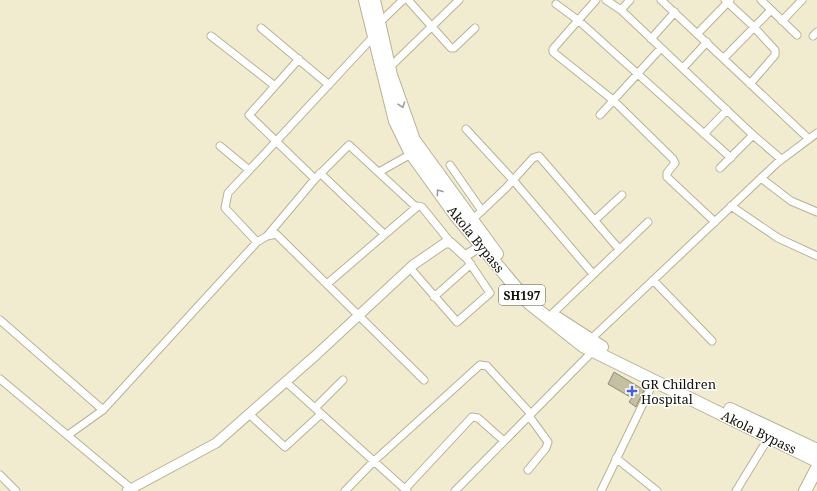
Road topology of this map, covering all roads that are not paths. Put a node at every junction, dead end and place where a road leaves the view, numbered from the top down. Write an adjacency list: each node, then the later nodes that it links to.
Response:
1 (365, 0): 29 (main road, Akola Bypass / SH197)
2 (374, 0): 19 (main road, Akola Bypass / SH197)
3 (403, 0): 19 (street)
4 (408, 0): 20 (street)
5 (459, 0): 20 (street)
6 (596, 0): 17 (street)
7 (606, 0): 14 (street)
8 (630, 0): 14 (street)
9 (760, 0): 15 (street)
10 (802, 0): 18 (street)
11 (664, 1): 16 (street)
12 (727, 1): 21 (street); 24 (street)
13 (556, 4): 17 (street)
14 (621, 10): 27 (street)
15 (771, 10): 18 (street); 21 (street)
16 (675, 12): 24 (street); 27 (street)
17 (578, 20): 35 (street); 39 (street)
18 (782, 21): 25 (street)
19 (379, 23): 29 (main road, Akola Bypass / SH197)
20 (431, 27): 23 (street); 33 (street)
21 (754, 27): 31 (street); 36 (street)
22 (261, 28): 32 (street)
23 (475, 28)
24 (698, 33): 28 (street)
25 (797, 35)
26 (211, 36): 38 (street)
27 (651, 39): 30 (street)
28 (707, 42): 31 (street); 34 (street)
29 (378, 43): 33 (main road, Akola Bypass / SH197); 37 (street); 49 (main road, Akola Bypass / SH197)
30 (661, 48): 34 (street); 35 (street)
31 (724, 58): 36 (street)
32 (298, 59): 37 (street); 38 (street)
33 (390, 68): 65 (main road, Akola Bypass / SH197, one-way to 65)
34 (683, 68): 40 (street)
35 (637, 73): 39 (street); 44 (street)
36 (750, 84): 46 (street)
37 (329, 85): 47 (street)
38 (275, 86): 47 (street)
39 (613, 100): 41 (street); 67 (street)
40 (727, 110): 44 (street); 45 (street)
41 (600, 115)
42 (466, 129): 58 (street)
43 (817, 133): 46 (street)
44 (704, 134): 50 (street)
45 (753, 136): 50 (street); 51 (street)
46 (809, 139): 51 (street)
47 (276, 142): 54 (street); 56 (street)
48 (220, 146): 54 (street)
49 (412, 154): 55 (street); 72 (main road, Akola Bypass / SH197, one-way to 49)
50 (731, 158): 53 (street)
51 (781, 159): 57 (street)
52 (450, 165): 62 (street)
53 (720, 168)
54 (249, 170): 70 (street)
55 (379, 172): 56 (street); 61 (street)
56 (318, 176): 68 (street); 69 (street)
57 (761, 178): 60 (street); 63 (street)
58 (513, 180): 62 (street); 64 (street); 78 (street)
59 (622, 195): 64 (street)
60 (731, 206): 67 (street); 75 (street)
61 (416, 207): 68 (street); 71 (street)
62 (482, 210): 65 (street)
63 (817, 212)
64 (595, 220): 73 (street)
65 (471, 221): 82 (main road, Akola Bypass / SH197)
66 (648, 222): 73 (street)
67 (715, 222): 79 (street)
68 (384, 234): 80 (street)
69 (267, 236): 70 (street); 80 (street)
70 (257, 242): 93 (street)
71 (451, 243): 74 (street); 77 (street)
72 (481, 246): 74 (street); 86 (main road, Akola Bypass / SH197)
73 (619, 249): 78 (street)
74 (465, 256): 76 (street)
75 (817, 256)
76 (471, 264): 81 (street); 81 (street)
77 (410, 268): 81 (street); 83 (street)
78 (593, 274): 82 (street)
79 (653, 280): 85 (street); 86 (street)
80 (327, 284): 83 (street)
81 (434, 297)
82 (552, 314): 86 (main road, Akola Bypass / SH197)
83 (360, 315): 89 (street); 91 (street)
84 (0, 320): 93 (street)
85 (712, 341)
86 (591, 345): 90 (main road, Akola Bypass / SH197); 96 (street); 100 (main road, Akola Bypass / SH197)
87 (0, 379): 97 (street)
88 (343, 380): 92 (street)
89 (424, 380)
90 (654, 381): 98 (main road, Akola Bypass / SH197); 101 (street)
91 (286, 382): 92 (street); 94 (street)
92 (315, 408): 95 (street)
93 (103, 410): 97 (street)
94 (249, 414): 95 (street); 108 (street)
95 (321, 414): 102 (street)
96 (530, 415): 99 (street); 102 (street); 105 (street)
97 (68, 435): 108 (street)
98 (769, 437): 103 (main road, Akola Bypass / SH197); 115 (street)
99 (504, 441): 109 (street); 112 (street)
100 (817, 450)
101 (616, 458): 113 (street); 114 (street)
102 (374, 461): 109 (street); 111 (street)
103 (817, 461)
104 (817, 468): 116 (main road)
105 (528, 470)
106 (0, 475): 110 (street)
107 (817, 485): 117 (main road)
108 (131, 490)
109 (404, 490)
110 (16, 491)
111 (345, 491)
112 (455, 491)
113 (601, 491)
114 (657, 491)
115 (736, 491)
116 (805, 491)
117 (814, 491)

